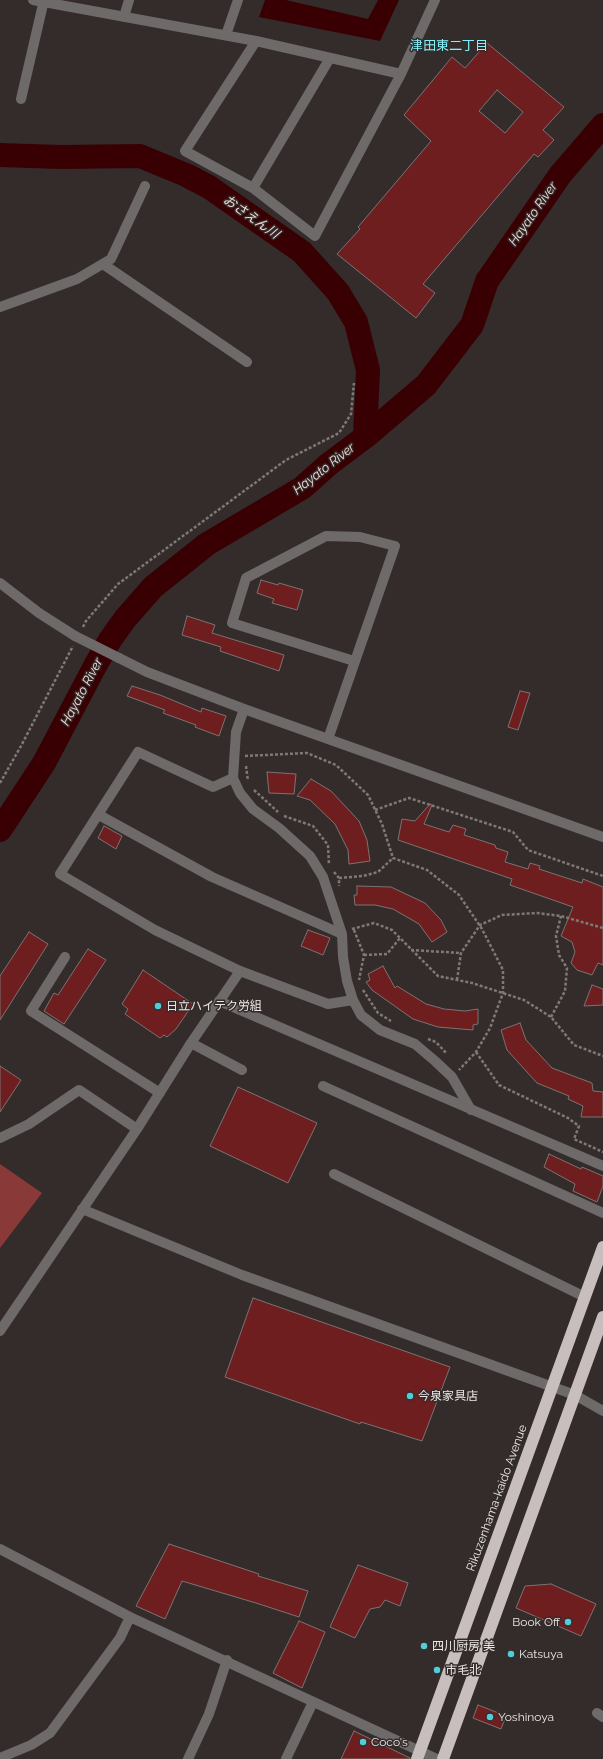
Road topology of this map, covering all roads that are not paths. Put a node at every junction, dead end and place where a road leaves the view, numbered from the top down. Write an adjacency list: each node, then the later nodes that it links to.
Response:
1 (33, 0): 5 (street)
2 (128, 0): 6 (street)
3 (238, 0): 7 (street)
4 (435, 0): 10 (street)
5 (44, 1): 6 (street); 11 (street)
6 (124, 17): 7 (street)
7 (226, 36): 8 (street)
8 (256, 41): 9 (street); 13 (street)
9 (330, 58): 10 (street); 13 (street)
10 (401, 74): 13 (street)
11 (21, 99)
12 (145, 186): 14 (street)
13 (253, 188)
14 (103, 264): 15 (street); 16 (street)
15 (0, 307)
16 (247, 362)
17 (0, 583): 19 (street, bridge)
18 (354, 661): 18 (street); 20 (street)
19 (244, 709): 20 (street); 21 (street)
20 (328, 738): 23 (street)
21 (233, 778): 22 (street); 24 (street)
22 (99, 815): 24 (street); 26 (street)
23 (603, 837)
24 (342, 934): 27 (street)
25 (65, 957): 32 (street)
26 (240, 971): 27 (street); 28 (street)
27 (353, 1000): 33 (street)
28 (219, 1001): 29 (street); 33 (street)
29 (191, 1043): 30 (street); 32 (street)
30 (242, 1070)
31 (324, 1086): 39 (street)
32 (160, 1093): 34 (street)
33 (471, 1110): 36 (street)
34 (137, 1129): 35 (street); 38 (street)
35 (0, 1138)
36 (603, 1166)
37 (334, 1174): 41 (street)
38 (82, 1209): 43 (street); 44 (street)
39 (603, 1213)
40 (603, 1247): 41 (highway, Rikuzenhama-kaido Avenue)
41 (585, 1297): 44 (highway, Rikuzenhama-kaido Avenue)
42 (603, 1317): 45 (highway)
43 (1, 1327)
44 (553, 1387): 45 (street); 53 (highway, Rikuzenhama-kaido Avenue)
45 (575, 1395): 46 (street); 58 (highway)
46 (603, 1411)
47 (0, 1549): 48 (street)
48 (130, 1616): 49 (street); 54 (street)
49 (227, 1660): 50 (street); 55 (street)
50 (313, 1702): 53 (street); 56 (street)
51 (603, 1711): 52 (street)
52 (603, 1717)
53 (418, 1755): 57 (street)
54 (1, 1758)
55 (188, 1759)
56 (286, 1759)
57 (437, 1759)
58 (443, 1759)

